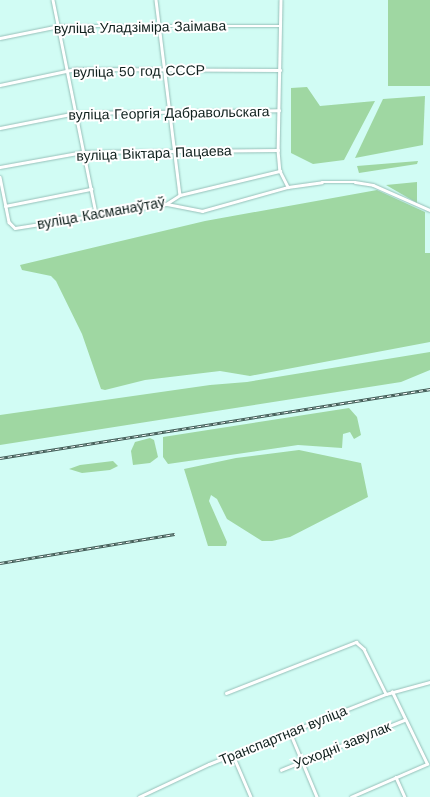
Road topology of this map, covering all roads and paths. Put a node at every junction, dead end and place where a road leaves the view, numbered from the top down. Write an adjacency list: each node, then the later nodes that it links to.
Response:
1 (53, 0): 5 (street)
2 (156, 0): 4 (street)
3 (281, 0): 6 (street)
4 (160, 25): 5 (street, вуліца Уладзіміра Заімава); 6 (street, вуліца Уладзіміра Заімава); 8 (street)
5 (59, 26): 7 (street, вуліца Уладзіміра Заімава); 10 (street)
6 (281, 26): 9 (street)
7 (0, 38)
8 (165, 69): 9 (street, вуліца 50 год СССР); 10 (street, вуліца 50 год СССР); 13 (street)
9 (280, 70): 12 (street)
10 (68, 72): 11 (street, вуліца 50 год СССР); 14 (street)
11 (0, 85)
12 (279, 110): 13 (street, вуліца Георгія Дабравольскага); 16 (street)
13 (171, 112): 14 (street, вуліца Георгія Дабравольскага); 17 (street)
14 (76, 113): 15 (street, вуліца Георгія Дабравольскага); 18 (street)
15 (0, 128)
16 (278, 150): 17 (street, вуліца Віктара Пацаева); 20 (street)
17 (175, 151): 18 (street, вуліца Віктара Пацаева); 24 (street)
18 (83, 152): 19 (street, вуліца Віктара Пацаева); 23 (street)
19 (0, 167)
20 (280, 171): 22 (street); 24 (street, вуліца Касманаўтаў)
21 (0, 177): 26 (street)
22 (288, 187): 25 (street); 27 (street)
23 (91, 188): 26 (street); 28 (street)
24 (180, 195): 25 (street, вуліца Касманаўтаў)
25 (166, 204): 28 (street, вуліца Касманаўтаў)
26 (5, 206): 28 (street, вуліца Касманаўтаў)
27 (430, 210)
28 (96, 214)
29 (430, 682): 30 (street, Транспартная вуліца)
30 (392, 692): 32 (street, Транспартная вуліца); 33 (street)
31 (226, 693): 32 (street)
32 (386, 694): 34 (street, Транспартная вуліца)
33 (404, 720): 36 (street, Усходні завулак); 38 (street)
34 (290, 732): 35 (street, Транспартная вуліца); 36 (street)
35 (234, 755): 39 (street, Транспартная вуліца); 40 (street)
36 (302, 761): 37 (street, Усходні завулак); 41 (street)
37 (281, 770)
38 (396, 777): 42 (street); 43 (street)
39 (139, 797)
40 (251, 797)
41 (317, 797)
42 (351, 797)
43 (405, 797)

